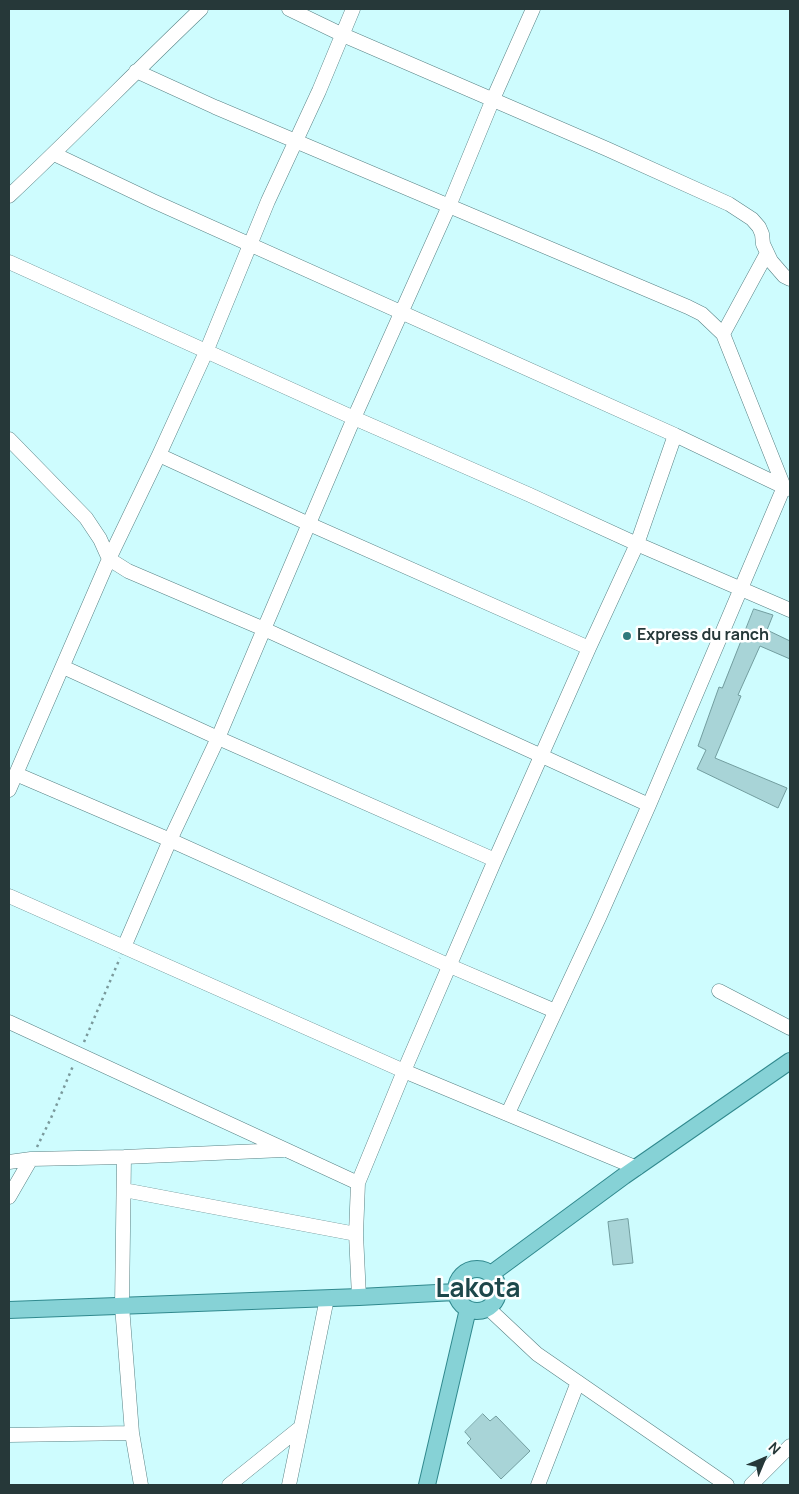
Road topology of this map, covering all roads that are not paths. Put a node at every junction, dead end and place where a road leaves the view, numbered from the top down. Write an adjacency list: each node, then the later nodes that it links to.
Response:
1 (201, 9): 6 (street)
2 (289, 9): 5 (street)
3 (353, 9): 5 (street)
4 (533, 9): 7 (street)
5 (342, 35): 7 (street); 8 (street)
6 (136, 71): 8 (street); 9 (street)
7 (493, 100): 11 (street); 13 (street)
8 (295, 141): 11 (street); 12 (street)
9 (54, 154): 10 (street); 12 (street)
10 (9, 196)
11 (449, 206): 16 (street); 17 (street)
12 (251, 244): 16 (street); 18 (street)
13 (767, 253): 15 (street); 17 (street)
14 (9, 262): 18 (street)
15 (790, 279)
16 (401, 313): 19 (street); 20 (street)
17 (723, 334): 23 (street)
18 (206, 352): 19 (street); 22 (street)
19 (354, 418): 24 (street); 25 (street)
20 (675, 435): 23 (street); 25 (street)
21 (9, 439): 26 (street)
22 (159, 455): 24 (street); 26 (street)
23 (787, 488): 27 (street)
24 (308, 524): 29 (street); 30 (street)
25 (637, 544): 27 (street); 30 (street)
26 (109, 559): 29 (street); 31 (street)
27 (741, 589): 28 (street); 36 (street)
28 (790, 610)
29 (264, 629): 32 (street); 33 (street)
30 (589, 648): 33 (street)
31 (63, 667): 32 (street); 34 (street)
32 (218, 738): 37 (street); 38 (street)
33 (541, 757): 36 (street); 38 (street)
34 (16, 774): 35 (street); 37 (street)
35 (9, 790)
36 (649, 806): 43 (street)
37 (170, 840): 40 (street); 41 (street)
38 (495, 860): 41 (street)
39 (9, 896): 40 (street)
40 (124, 947): 47 (street)
41 (450, 966): 43 (street); 47 (street)
42 (719, 990): 45 (street)
43 (555, 1011): 48 (street)
44 (9, 1022): 49 (street)
45 (790, 1028)
46 (790, 1061): 53 (main road)
47 (404, 1070): 48 (street); 54 (street)
48 (508, 1113): 53 (street)
49 (286, 1150): 50 (street); 54 (street)
50 (124, 1157): 51 (street); 55 (street)
51 (31, 1159): 52 (street); 56 (street)
52 (9, 1162)
53 (637, 1168): 58 (main road)
54 (358, 1183): 57 (street)
55 (124, 1190): 57 (street); 62 (street)
56 (9, 1197)
57 (356, 1234): 60 (street)
58 (491, 1274): 59 (main road); 63 (main road)
59 (456, 1292): 60 (main road); 64 (main road)
60 (359, 1297): 61 (main road)
61 (327, 1298): 62 (main road); 67 (street)
62 (122, 1306): 65 (main road); 68 (street)
63 (488, 1308): 64 (main road); 66 (street)
64 (468, 1309): 74 (main road)
65 (9, 1310)
66 (578, 1382): 75 (street); 76 (street)
67 (301, 1427): 72 (street); 73 (street)
68 (132, 1433): 69 (street); 71 (street)
69 (9, 1435)
70 (790, 1446): 77 (street)
71 (141, 1485)
72 (229, 1485)
73 (289, 1485)
74 (427, 1485)
75 (538, 1485)
76 (726, 1485)
77 (751, 1485)

